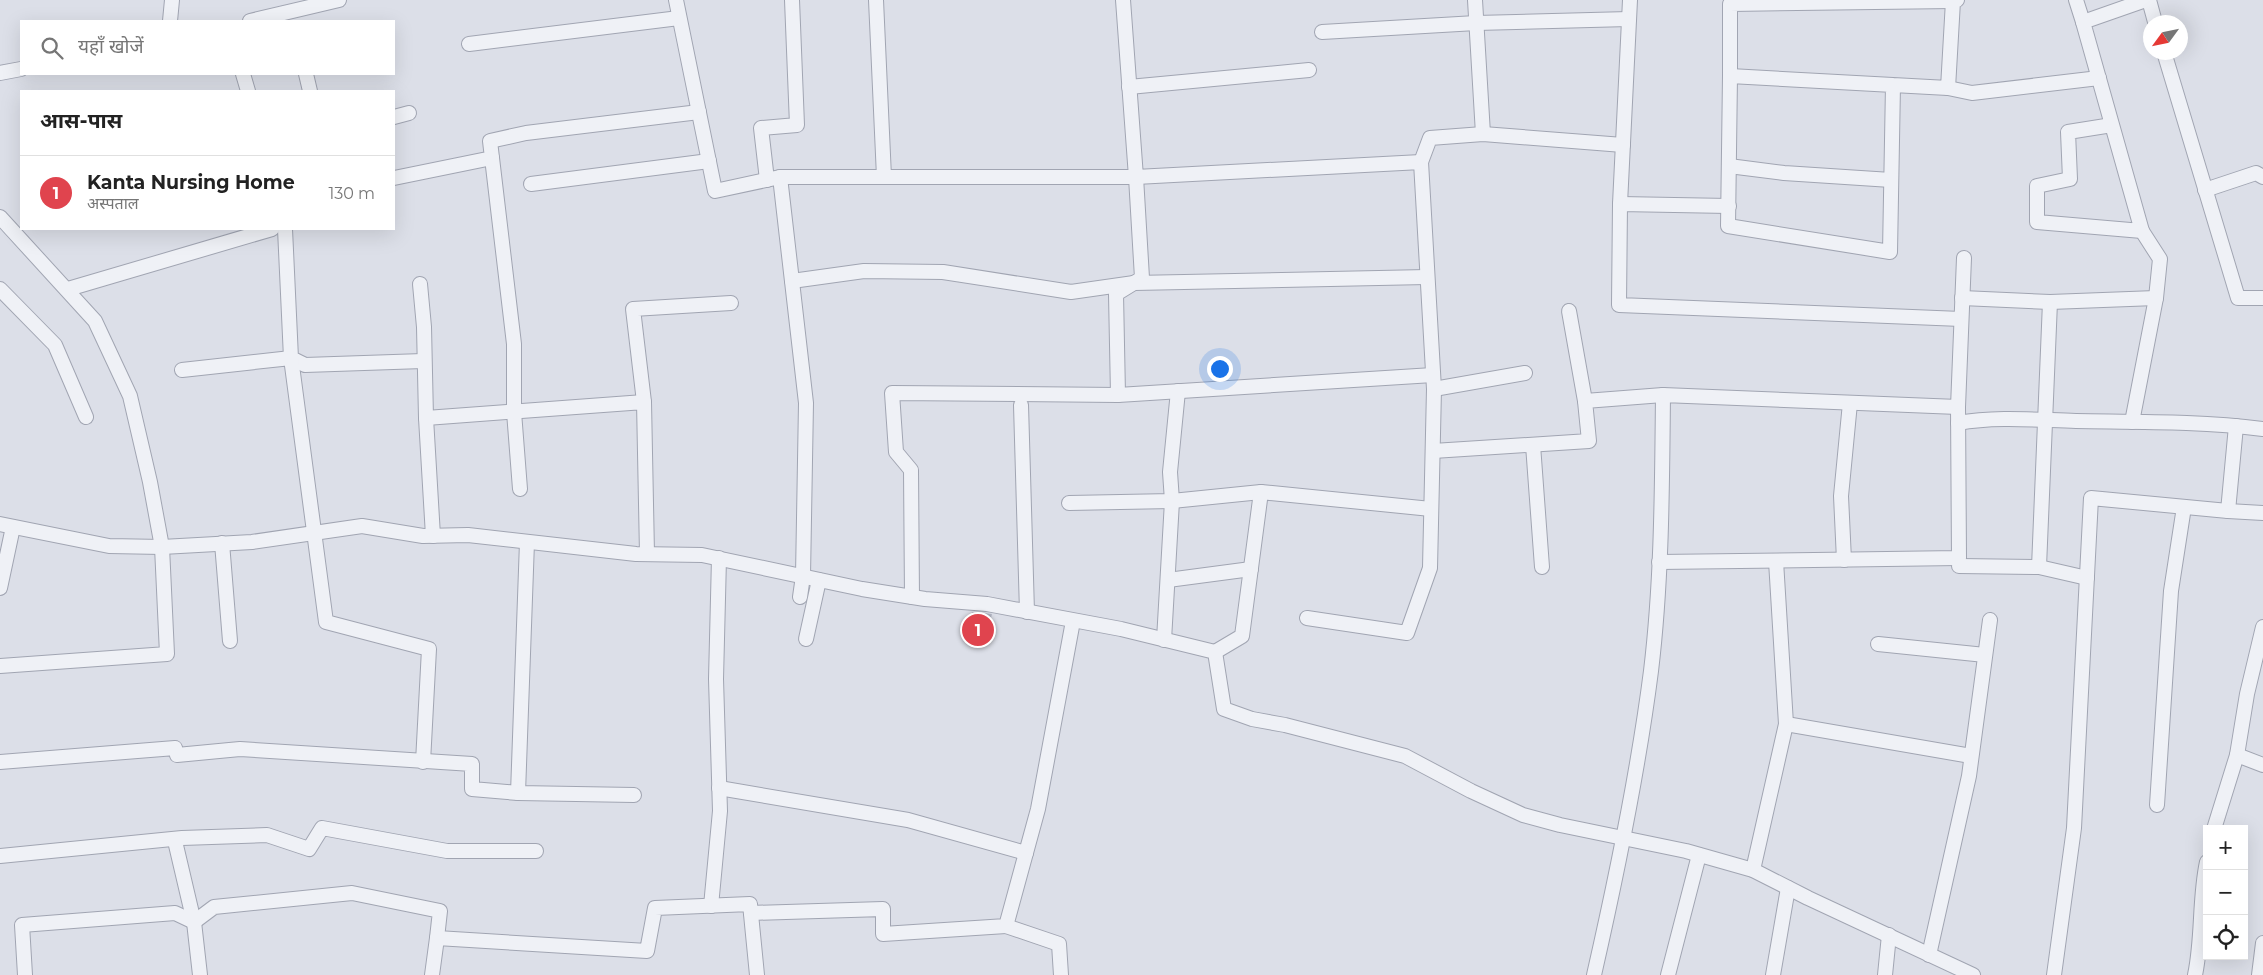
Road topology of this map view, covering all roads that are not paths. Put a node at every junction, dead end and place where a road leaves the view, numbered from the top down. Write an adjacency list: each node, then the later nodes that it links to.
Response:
1 (172, 0): 16 (street)
2 (676, 0): 14 (street)
3 (792, 0): 49 (street)
4 (876, 0): 45 (street)
5 (1123, 0): 31 (street)
6 (1475, 0): 19 (street)
7 (1630, 0): 15 (street)
8 (1955, 0): 28 (street); 32 (street)
9 (2076, 0): 18 (street)
10 (2147, 0): 12 (street); 18 (street)
11 (330, 1): 13 (street)
12 (2152, 15)
13 (291, 17): 17 (street)
14 (680, 18): 21 (street); 35 (street)
15 (1629, 19): 19 (street); 40 (street)
16 (170, 20)
17 (260, 20)
18 (2083, 22): 29 (street)
19 (1476, 23): 20 (street); 39 (street)
20 (1322, 32)
21 (469, 44)
22 (2166, 60): 52 (street)
23 (20, 69): 25 (street)
24 (1308, 70): 31 (street)
25 (0, 73)
26 (243, 75): 33 (street)
27 (306, 75): 34 (street)
28 (1730, 76): 30 (street); 44 (street)
29 (2099, 78): 32 (street); 38 (street)
30 (1893, 85): 32 (street); 50 (street)
31 (1129, 87): 46 (street)
32 (1948, 88)
33 (248, 90)
34 (310, 90)
35 (699, 112): 41 (street); 42 (street)
36 (409, 113): 37 (street)
37 (395, 117)
38 (2112, 125): 58 (street); 58 (street)
39 (1483, 134): 40 (street); 43 (street)
40 (1623, 145): 53 (street)
41 (492, 158): 48 (street); 87 (street)
42 (709, 161): 49 (street); 51 (street)
43 (1421, 162): 46 (street); 60 (street)
44 (1729, 166): 50 (street); 54 (street)
45 (884, 177): 46 (street); 49 (street)
46 (1136, 177): 62 (street)
47 (2263, 177): 52 (street)
48 (395, 178)
49 (773, 179): 61 (street)
50 (1891, 180): 54 (street)
51 (531, 184)
52 (2205, 190): 68 (street)
53 (1620, 204): 54 (street); 72 (street)
54 (1728, 206)
55 (0, 217): 65 (street)
56 (269, 230): 65 (street)
57 (286, 230): 73 (street)
58 (2142, 231): 67 (street)
59 (1964, 258): 66 (street)
60 (1427, 277): 62 (street); 77 (street)
61 (792, 281): 62 (street); 120 (street)
62 (1134, 283): 80 (street)
63 (420, 284): 74 (street)
64 (0, 289): 88 (street)
65 (68, 289): 110 (street)
66 (1962, 298): 69 (street); 72 (street)
67 (2156, 298): 69 (street); 91 (street)
68 (2263, 298)
69 (2050, 302): 90 (street)
70 (731, 303): 83 (street)
71 (1569, 311): 82 (street)
72 (1961, 319): 86 (street)
73 (291, 358): 74 (street); 75 (street); 106 (street)
74 (423, 361): 89 (street)
75 (182, 370)
76 (1525, 373): 78 (street)
77 (1433, 374): 78 (street); 79 (street)
78 (1434, 389): 96 (street)
79 (1178, 391): 80 (street); 99 (street)
80 (1118, 395): 126 (street)
81 (1663, 395): 82 (street); 84 (street); 115 (street)
82 (1585, 401): 95 (street)
83 (644, 402): 87 (street); 111 (street)
84 (1850, 403): 86 (street); 113 (street)
85 (1021, 405): 127 (street)
86 (1958, 407): 92 (street)
87 (514, 412): 89 (street); 97 (street)
88 (86, 417)
89 (426, 418): 107 (street)
90 (2047, 420): 91 (street); 92 (street); 118 (street)
91 (2132, 422): 93 (street)
92 (1958, 423): 113 (street)
93 (2236, 426): 94 (street); 103 (street)
94 (2263, 429)
95 (1533, 445): 96 (street); 117 (street)
96 (1433, 451): 102 (street)
97 (520, 489)
98 (1261, 492): 99 (street); 102 (street); 119 (street)
99 (1172, 501): 100 (street); 123 (street)
100 (1069, 503)
101 (2184, 507): 103 (street); 121 (street); 148 (street)
102 (1432, 509): 128 (street)
103 (2228, 512): 104 (street)
104 (2263, 513)
105 (7, 525): 110 (street); 124 (street)
106 (316, 533): 107 (street); 109 (street); 143 (street)
107 (433, 536): 108 (street)
108 (527, 542): 111 (street); 146 (street)
109 (222, 543): 110 (street); 134 (street)
110 (162, 547): 138 (street)
111 (647, 554): 112 (street)
112 (719, 558): 120 (street); 145 (street)
113 (1844, 560): 114 (street)
114 (1776, 561): 115 (street); 139 (street)
115 (1659, 562): 150 (street)
116 (1959, 566): 118 (street)
117 (1542, 567)
118 (2039, 567): 121 (street)
119 (1250, 569): 123 (street); 136 (street)
120 (803, 576): 122 (street); 125 (street)
121 (2087, 578): 177 (street)
122 (819, 580): 126 (street); 132 (street)
123 (1168, 580): 133 (street)
124 (0, 588)
125 (800, 597)
126 (912, 597): 127 (street)
127 (1027, 612): 130 (street)
128 (1307, 618)
129 (1990, 620): 137 (street)
130 (1074, 621): 133 (street); 153 (street)
131 (2263, 627): 140 (street)
132 (806, 639)
133 (1164, 640): 136 (street)
134 (230, 641)
135 (1878, 644): 137 (street)
136 (1215, 652): 150 (street)
137 (1985, 656): 141 (street)
138 (0, 666)
139 (1786, 724): 141 (street); 156 (street)
140 (2237, 755): 144 (street); 149 (street)
141 (1972, 756): 166 (street)
142 (0, 762): 143 (street)
143 (423, 762): 146 (street)
144 (2263, 764)
145 (719, 788): 153 (street); 159 (street)
146 (518, 793): 147 (street)
147 (634, 795)
148 (2157, 805)
149 (2215, 825)
150 (1625, 839): 154 (street); 173 (street)
151 (175, 840): 152 (street); 155 (street); 161 (street)
152 (536, 851)
153 (1026, 853): 162 (street)
154 (1699, 855): 156 (street); 174 (street)
155 (0, 856)
156 (1753, 870): 158 (street)
157 (2205, 870): 178 (street)
158 (1788, 888): 163 (street); 175 (street)
159 (710, 906): 160 (street); 164 (street)
160 (750, 913): 162 (street); 171 (street)
161 (194, 922): 164 (street); 168 (street); 169 (street)
162 (1006, 926): 172 (street)
163 (1889, 935): 166 (street); 176 (street)
164 (437, 938): 170 (street)
165 (2263, 943): 179 (street)
166 (1929, 955): 167 (street)
167 (1964, 973)
168 (24, 975)
169 (200, 975)
170 (432, 975)
171 (757, 975)
172 (1061, 975)
173 (1594, 975)
174 (1668, 975)
175 (1773, 975)
176 (1885, 975)
177 (2054, 975)
178 (2195, 975)
179 (2258, 975)

